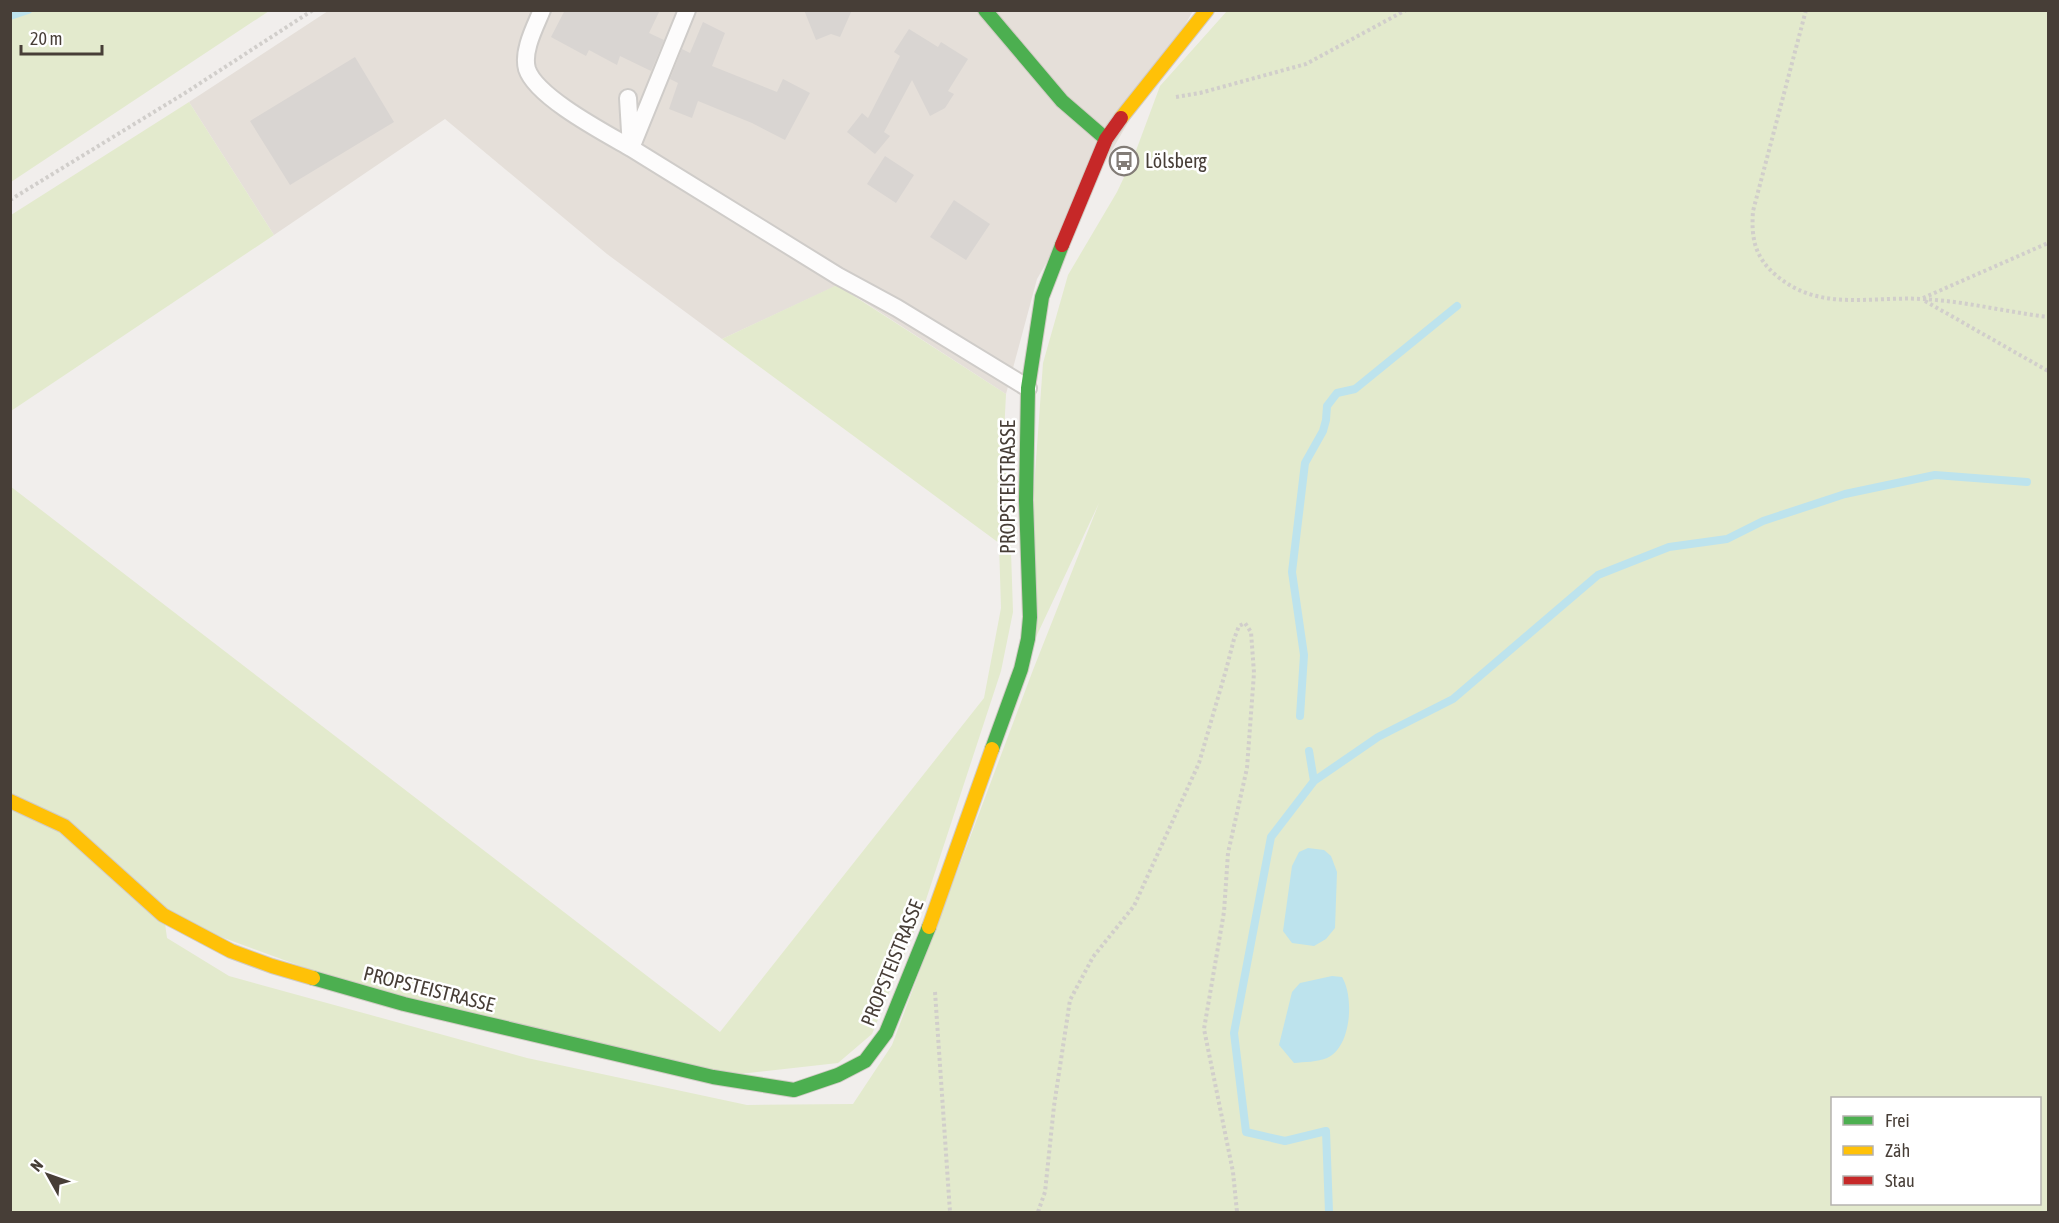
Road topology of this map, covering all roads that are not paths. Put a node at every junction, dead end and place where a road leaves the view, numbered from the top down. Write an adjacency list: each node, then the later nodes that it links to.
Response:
1 (542, 10): 7 (lane)
2 (687, 10): 7 (lane)
3 (985, 10): 6 (street)
4 (1207, 10): 6 (street, PROPSTEISTRASSE)
5 (628, 98): 7 (lane)
6 (1106, 139): 8 (street, PROPSTEISTRASSE)
7 (631, 148): 8 (lane)
8 (1028, 388): 9 (street, PROPSTEISTRASSE)
9 (10, 801)

